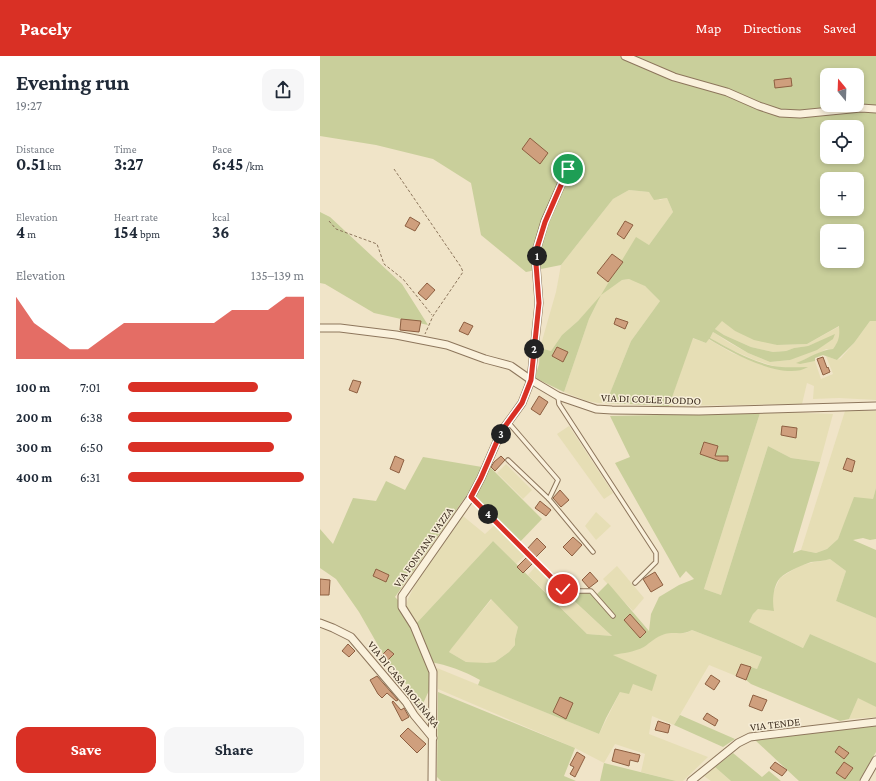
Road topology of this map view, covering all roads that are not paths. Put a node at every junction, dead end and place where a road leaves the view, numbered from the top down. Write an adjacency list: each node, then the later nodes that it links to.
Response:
1 (625, 56): 2 (street)
2 (876, 109)
3 (568, 169): 5 (street, VIA FONTANA VAZZA)
4 (320, 328): 5 (street, VIA DI COLLE DODDO)
5 (531, 380): 6 (street, VIA DI COLLE DODDO); 8 (street, VIA FONTANA VAZZA)
6 (558, 396): 7 (street, VIA DI COLLE DODDO); 13 (lane)
7 (876, 406)
8 (508, 422): 10 (street, VIA FONTANA VAZZA); 11 (lane)
9 (508, 460): 11 (lane)
10 (471, 497): 14 (lane); 17 (street, VIA FONTANA VAZZA)
11 (549, 499): 12 (lane)
12 (593, 552)
13 (635, 583)
14 (613, 616)
15 (320, 623): 17 (street, VIA DI CASA MOLINARA)
16 (876, 722): 20 (street, VIA TENDE)
17 (433, 738): 19 (street, VIA DI CASA MOLINARA)
18 (876, 760): 21 (street)
19 (432, 781)
20 (691, 781)
21 (864, 781)

